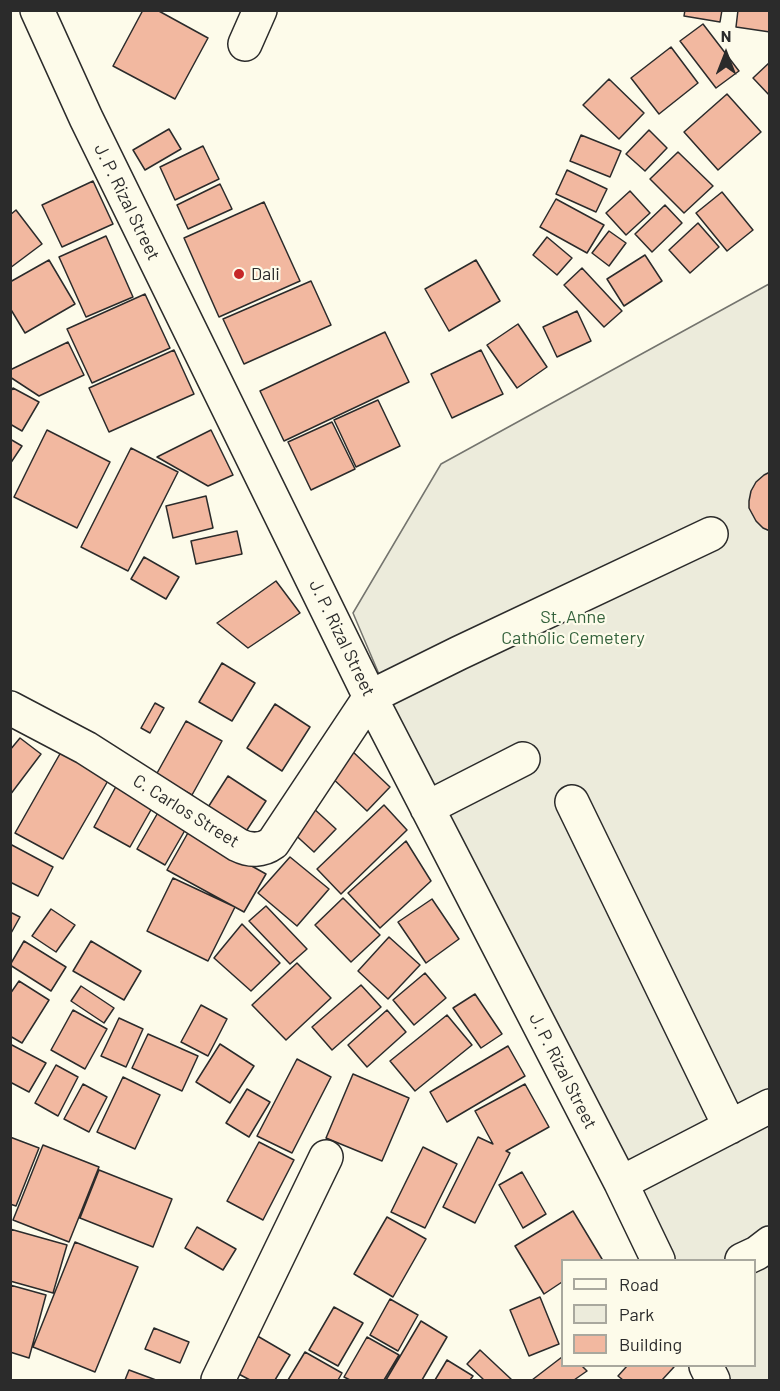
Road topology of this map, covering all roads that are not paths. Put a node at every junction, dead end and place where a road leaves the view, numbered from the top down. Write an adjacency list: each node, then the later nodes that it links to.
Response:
1 (37, 10): 5 (street, J. P. Rizal Street)
2 (258, 11): 3 (street)
3 (245, 44)
4 (711, 534): 5 (street)
5 (370, 697): 6 (street, C. Carlos Street); 9 (street, J. P. Rizal Street)
6 (10, 708)
7 (523, 759): 9 (street)
8 (572, 802): 11 (street)
9 (427, 808): 13 (street, J. P. Rizal Street)
10 (770, 1106): 11 (street)
11 (730, 1127): 13 (street)
12 (326, 1157): 17 (street)
13 (621, 1183): 15 (street, J. P. Rizal Street)
14 (770, 1243): 16 (street)
15 (658, 1259)
16 (744, 1259)
17 (218, 1380)

